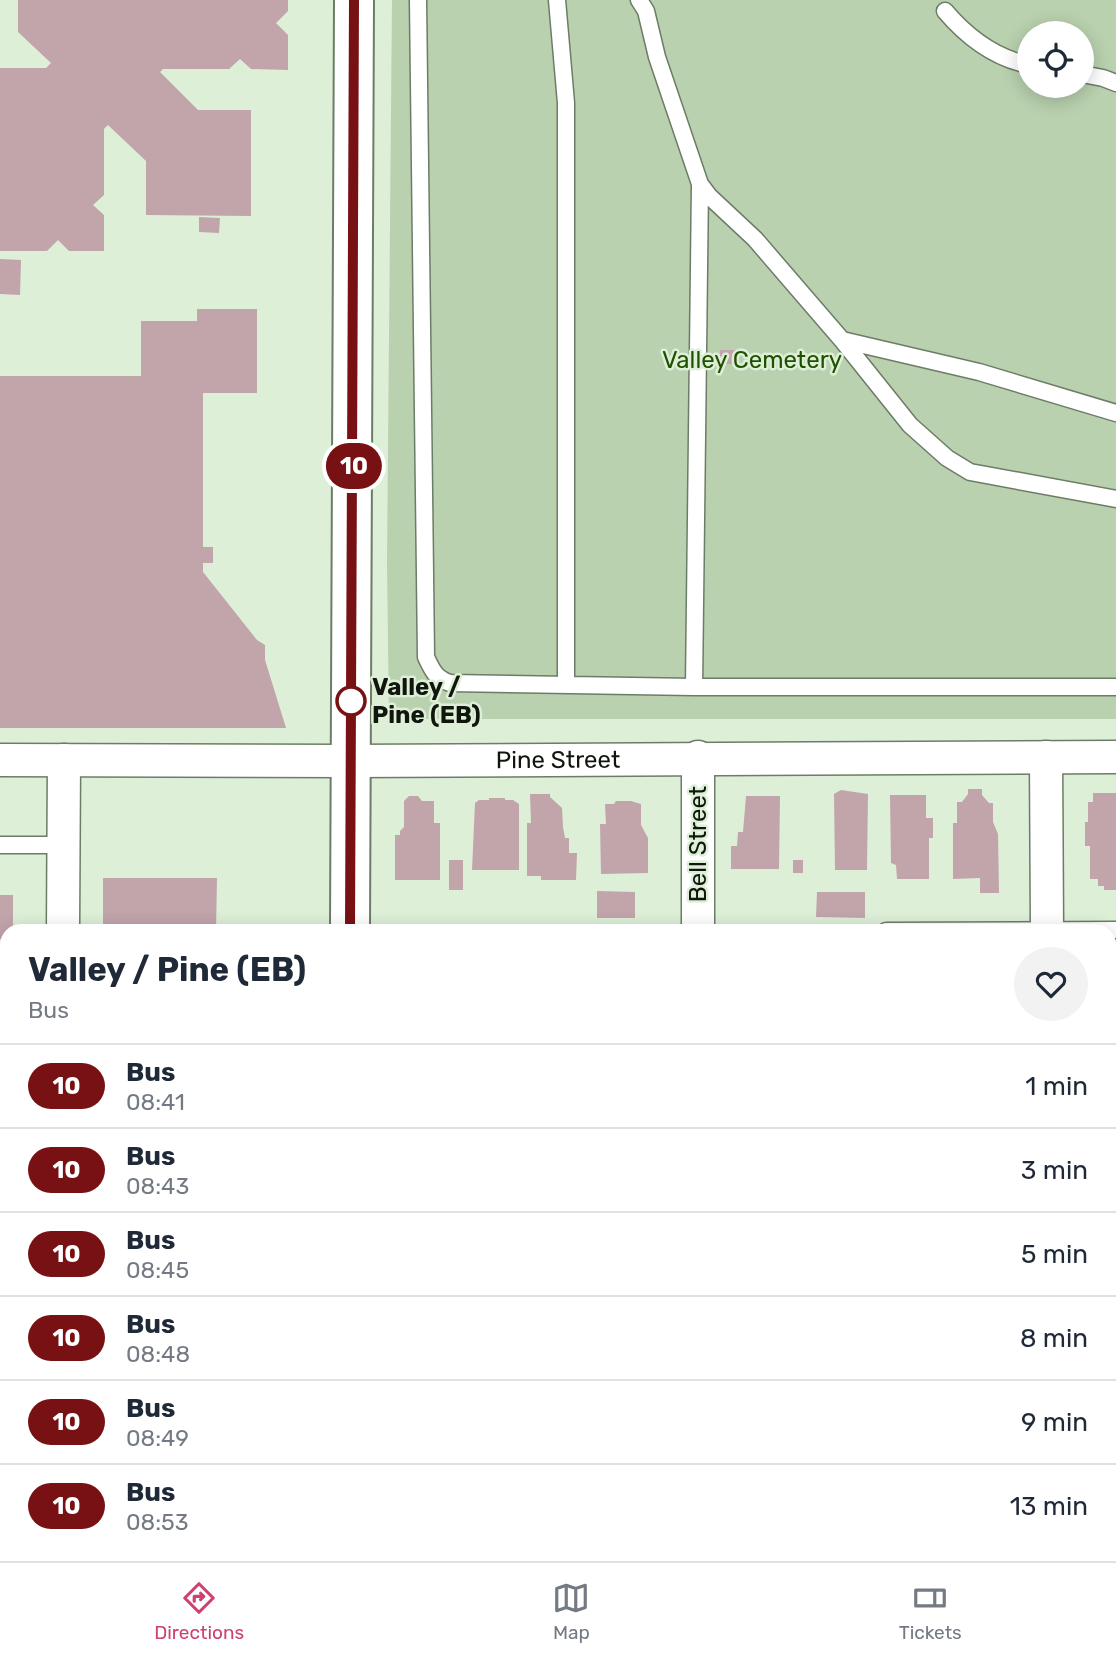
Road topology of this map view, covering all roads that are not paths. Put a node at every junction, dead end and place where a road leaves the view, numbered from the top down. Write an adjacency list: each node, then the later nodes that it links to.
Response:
1 (354, 0): 21 (main road)
2 (418, 0): 13 (lane)
3 (557, 0): 13 (lane)
4 (639, 0): 9 (lane)
5 (944, 11): 6 (lane)
6 (1017, 62)
7 (1094, 76): 8 (lane)
8 (1116, 83)
9 (700, 184): 10 (lane); 14 (lane)
10 (842, 340): 11 (lane); 12 (lane)
11 (1116, 413)
12 (1116, 499)
13 (566, 685): 14 (lane)
14 (694, 687): 15 (lane)
15 (1116, 687)
16 (698, 757): 17 (street, Pine Street); 21 (street, Pine Street); 26 (street, Bell Street)
17 (1046, 757): 18 (street, Pine Street); 27 (street)
18 (1116, 757)
19 (0, 761): 20 (street, Pine Street)
20 (64, 761): 21 (street, Pine Street); 23 (street)
21 (350, 761): 25 (main road)
22 (0, 845): 23 (lane)
23 (63, 845): 24 (street)
24 (63, 924)
25 (350, 924)
26 (698, 924)
27 (1046, 924)

